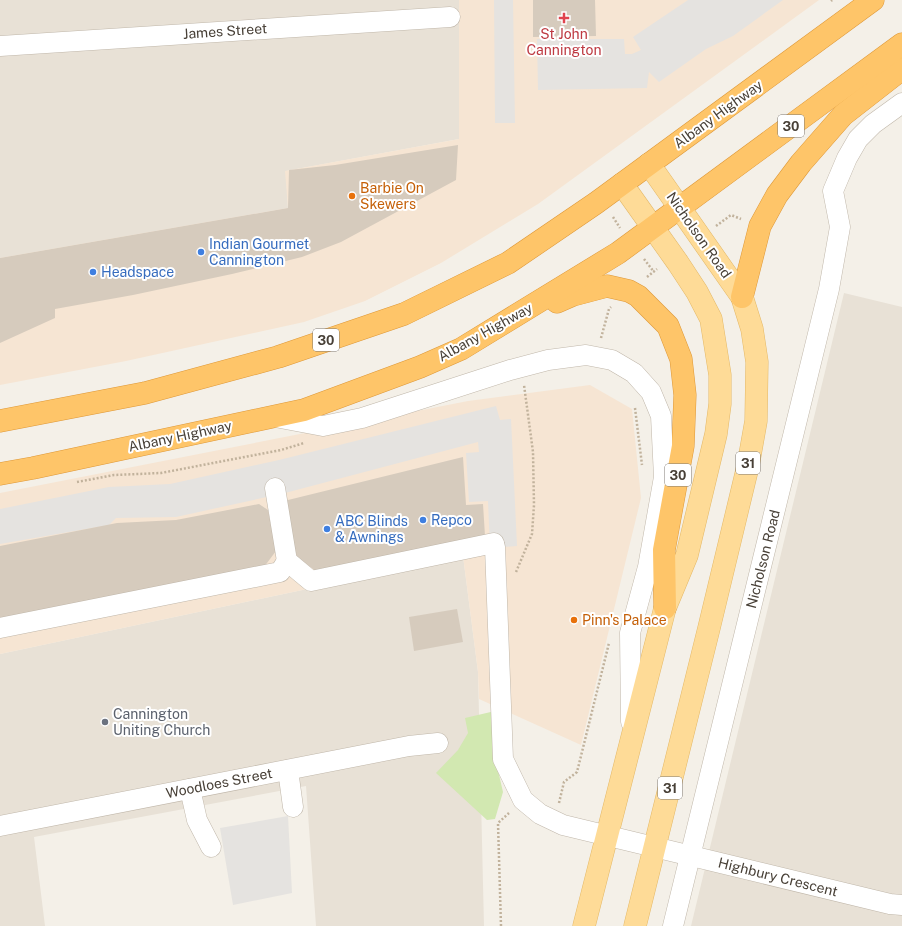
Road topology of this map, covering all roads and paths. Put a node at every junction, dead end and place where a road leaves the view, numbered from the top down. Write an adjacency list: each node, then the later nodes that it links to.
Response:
1 (873, 0): 7 (highway, Albany Highway / 30)
2 (450, 17): 4 (street, James Street)
3 (902, 44): 9 (highway, Albany Highway / 30)
4 (0, 46)
5 (902, 69): 11 (highway, 30)
6 (902, 103): 36 (street, Nicholson Road)
7 (649, 164): 8 (highway, Albany Highway / 30); 9 (main road, Nicholson Road / 31)
8 (622, 184): 10 (main road); 16 (highway, Albany Highway / 30)
9 (680, 208): 10 (highway, Albany Highway / 30); 11 (main road, Nicholson Road / 31)
10 (653, 227): 12 (highway, Albany Highway / 30); 22 (main road)
11 (742, 297): 35 (main road, Nicholson Road / 31)
12 (499, 327): 15 (highway, Albany Highway / 30); 22 (highway, 30)
13 (524, 384): 21 (path)
14 (635, 406): 17 (path)
15 (272, 416): 18 (highway, Albany Highway / 30); 25 (street)
16 (0, 422)
17 (643, 472)
18 (0, 474)
19 (275, 488): 20 (street)
20 (287, 561): 21 (street); 23 (street)
21 (498, 598): 30 (street)
22 (666, 608): 25 (main road)
23 (0, 628)
24 (609, 641): 30 (path)
25 (632, 738): 33 (main road)
26 (438, 743): 27 (street, Woodloes Street)
27 (288, 770): 28 (street, Woodloes Street); 29 (street)
28 (190, 789): 32 (street, Woodloes Street); 34 (street)
29 (293, 807)
30 (554, 820): 33 (street)
31 (498, 823): 38 (path)
32 (0, 826)
33 (607, 835): 35 (street); 39 (main road)
34 (211, 847)
35 (655, 847): 36 (street, Highbury Crescent); 40 (main road, Nicholson Road / 31)
36 (690, 856): 37 (street, Highbury Crescent); 41 (street, Nicholson Road)
37 (902, 905)
38 (501, 926)
39 (584, 926)
40 (635, 926)
41 (673, 926)

